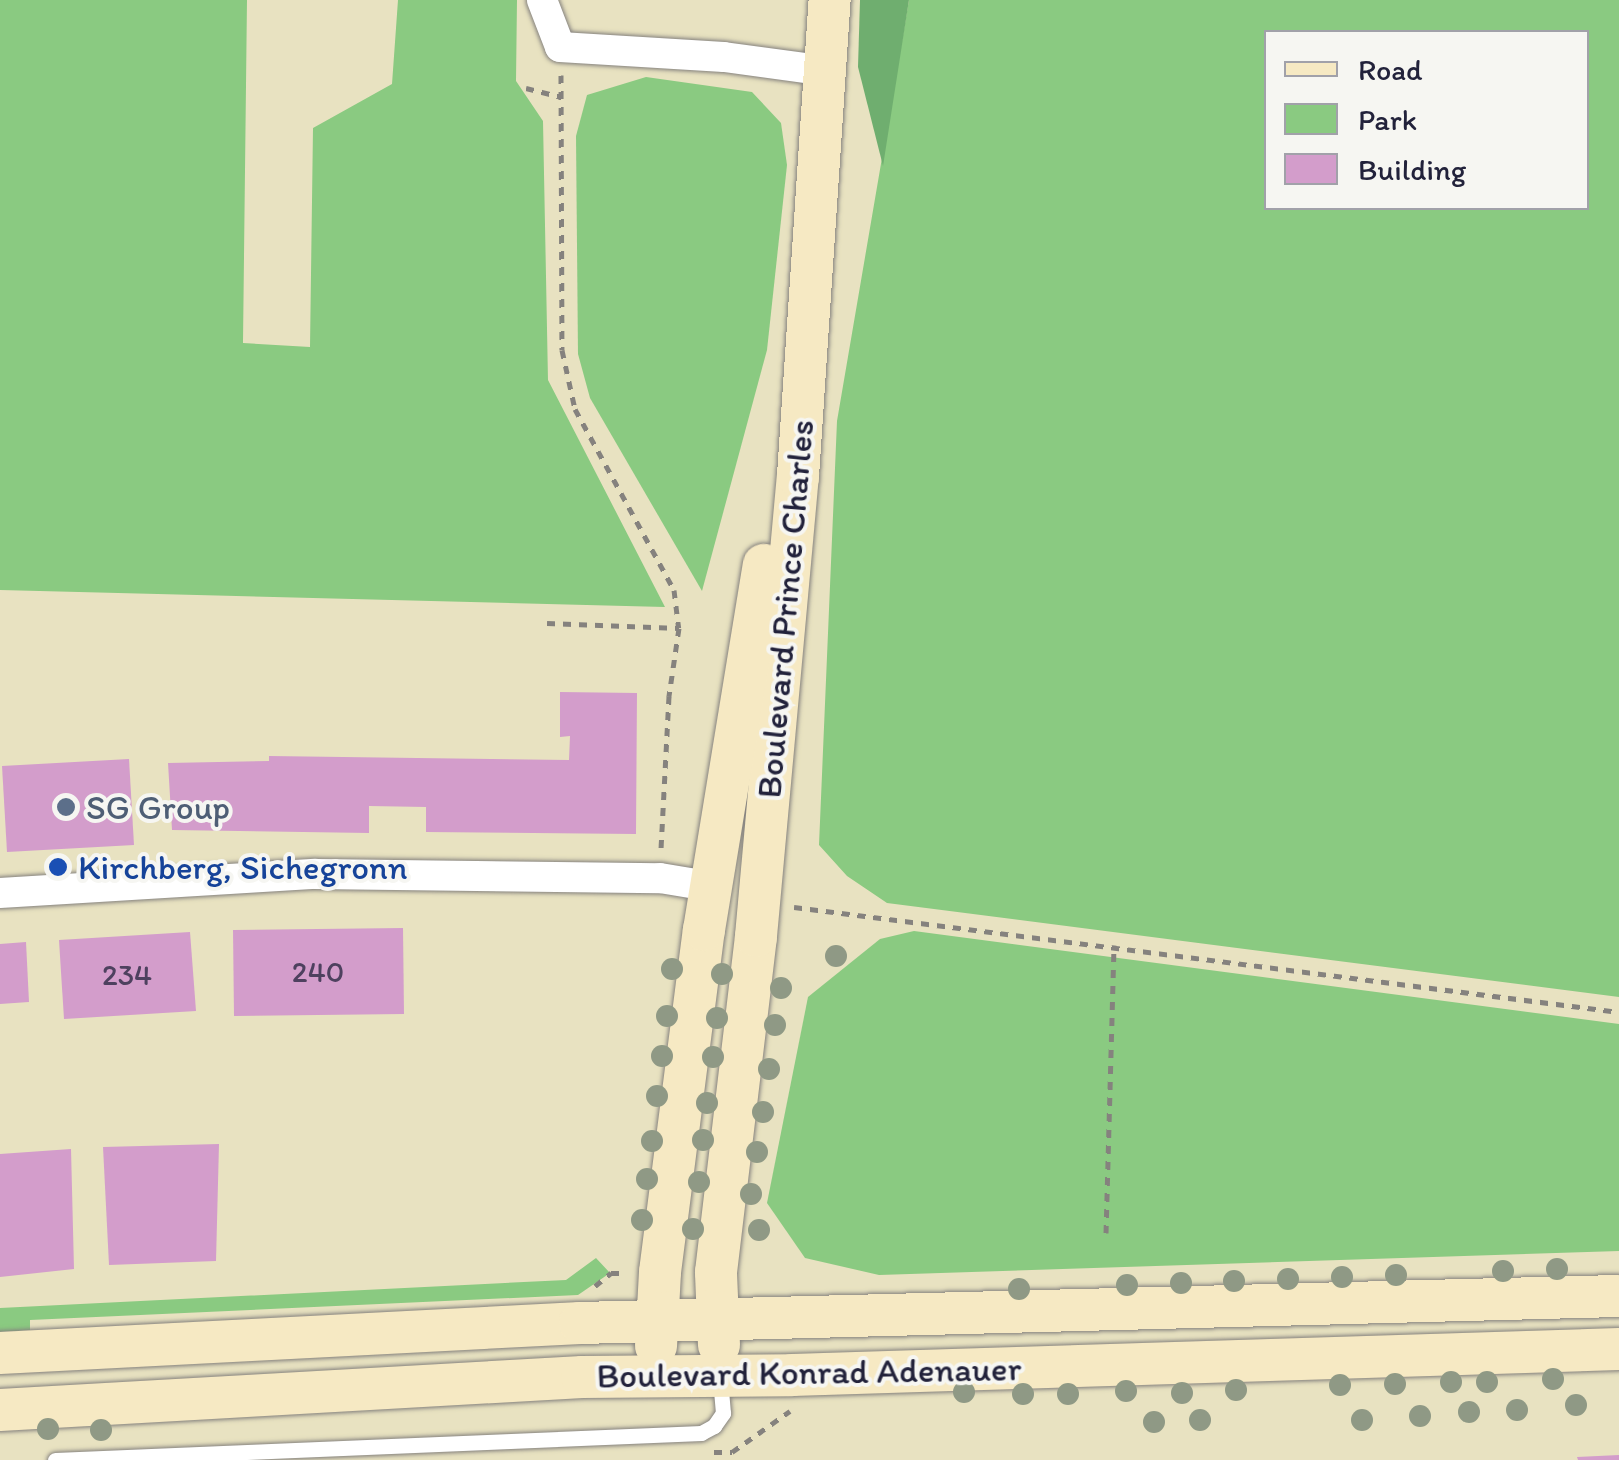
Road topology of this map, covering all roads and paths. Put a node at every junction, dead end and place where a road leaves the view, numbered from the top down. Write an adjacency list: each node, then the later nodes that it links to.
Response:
1 (542, 0): 3 (street)
2 (830, 0): 4 (main road, Boulevard Prince Charles)
3 (560, 47): 4 (street); 6 (path)
4 (828, 72): 7 (main road, Boulevard Prince Charles)
5 (526, 88): 6 (path)
6 (561, 96): 9 (path)
7 (808, 325): 11 (main road, Boulevard Prince Charles); 13 (main road, Boulevard Prince Charles)
8 (547, 623): 9 (path)
9 (679, 628): 10 (path)
10 (660, 878): 11 (street); 12 (street)
11 (714, 887): 13 (main road); 19 (main road, Boulevard Prince Charles)
12 (0, 893)
13 (760, 894): 14 (path); 18 (main road, Boulevard Prince Charles)
14 (1114, 944): 15 (path); 16 (path)
15 (1619, 1012)
16 (1106, 1232)
17 (1619, 1296): 18 (main road, Boulevard Konrad Adenauer)
18 (718, 1319): 19 (main road, Boulevard Konrad Adenauer); 23 (main road, Boulevard Prince Charles)
19 (656, 1321): 21 (main road, Boulevard Konrad Adenauer); 22 (main road, Boulevard Prince Charles)
20 (1619, 1348): 23 (main road, Boulevard Konrad Adenauer)
21 (0, 1353)
22 (656, 1376): 23 (main road, Boulevard Konrad Adenauer); 24 (main road, Boulevard Konrad Adenauer)
23 (720, 1376): 26 (lane)
24 (0, 1410)
25 (732, 1452): 27 (path)
26 (55, 1460)
27 (728, 1460)

